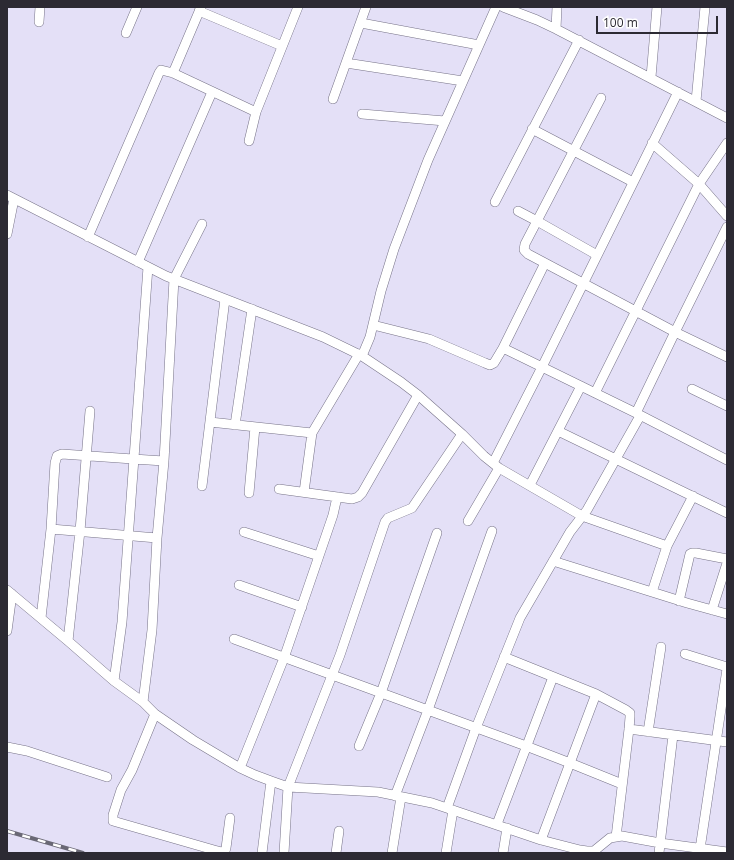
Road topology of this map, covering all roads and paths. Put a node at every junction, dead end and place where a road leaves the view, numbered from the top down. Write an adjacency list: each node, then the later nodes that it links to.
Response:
1 (40, 7): 11 (street)
2 (137, 7): 14 (street)
3 (298, 7): 17 (street)
4 (366, 7): 12 (street)
5 (496, 7): 16 (street)
6 (504, 7): 13 (street)
7 (557, 7): 13 (street)
8 (657, 7): 20 (street)
9 (705, 7): 26 (street)
10 (200, 9): 17 (street); 19 (street)
11 (39, 22)
12 (361, 23): 16 (street); 18 (street)
13 (556, 29): 15 (street)
14 (126, 33)
15 (579, 40): 20 (street); 31 (street)
16 (479, 45): 21 (street)
17 (282, 46): 27 (street)
18 (346, 63): 21 (street); 25 (street)
19 (172, 73): 22 (street); 46 (street)
20 (651, 77): 23 (street)
21 (463, 81): 30 (street)
22 (212, 92): 27 (street); 48 (street)
23 (678, 92): 26 (street); 33 (street)
24 (601, 98): 35 (street)
25 (333, 99)
26 (696, 101): 29 (street)
27 (256, 112): 32 (street)
28 (362, 114): 30 (street)
29 (727, 118)
30 (445, 121): 56 (street)
31 (532, 129): 35 (street); 39 (street)
32 (249, 141)
33 (652, 143): 36 (street); 37 (street)
34 (727, 144): 37 (street)
35 (574, 151): 36 (street); 42 (street)
36 (633, 182): 47 (street)
37 (699, 184): 41 (street); 55 (street)
38 (11, 197): 45 (street); 46 (street)
39 (495, 202)
40 (518, 211): 42 (street)
41 (727, 216)
42 (538, 221): 47 (street); 49 (street)
43 (202, 224): 51 (street)
44 (727, 227): 57 (street)
45 (7, 234)
46 (88, 237): 48 (street)
47 (597, 255): 52 (street)
48 (138, 262): 50 (street)
49 (545, 263): 52 (street); 58 (street)
50 (148, 267): 51 (street); 76 (street)
51 (174, 279): 53 (street); 79 (street)
52 (583, 283): 55 (street); 61 (street)
53 (225, 299): 54 (street); 69 (street)
54 (252, 309): 59 (street); 70 (street)
55 (636, 311): 57 (street); 64 (street)
56 (373, 325): 58 (street); 59 (street)
57 (675, 332): 60 (street); 68 (street)
58 (503, 348): 61 (street)
59 (360, 355): 65 (street); 73 (street)
60 (726, 355)
61 (542, 367): 62 (street); 80 (street)
62 (581, 386): 64 (street); 72 (street)
63 (692, 389): 66 (street)
64 (595, 393): 68 (street)
65 (418, 395): 74 (street); 86 (street)
66 (727, 406)
67 (90, 411): 75 (street)
68 (638, 414): 77 (street); 78 (street)
69 (210, 422): 70 (street); 81 (street)
70 (235, 425): 71 (street)
71 (255, 427): 73 (street); 85 (street)
72 (558, 431): 77 (street); 82 (street)
73 (312, 432): 84 (street)
74 (462, 434): 80 (street); 119 (street)
75 (86, 457): 76 (street); 91 (street); 92 (street)
76 (133, 459): 79 (street); 96 (street)
77 (616, 459): 87 (street); 89 (street)
78 (727, 460)
79 (164, 462): 97 (street)
80 (496, 465): 82 (street); 90 (street)
81 (202, 486)
82 (530, 486): 89 (street)
83 (279, 489): 84 (street)
84 (304, 492): 86 (street)
85 (249, 493)
86 (337, 496): 99 (street)
87 (693, 496): 88 (street); 98 (street)
88 (727, 513)
89 (582, 516): 98 (street); 101 (street)
90 (468, 521)
91 (51, 529): 92 (street); 110 (street)
92 (80, 531): 96 (street); 113 (street)
93 (492, 531): 125 (street)
94 (244, 532): 99 (street)
95 (437, 533): 122 (street)
96 (128, 536): 97 (street); 121 (street)
97 (157, 538): 124 (street)
98 (667, 546): 105 (street)
99 (319, 556): 107 (street)
100 (727, 559): 106 (street)
101 (553, 561): 105 (street); 116 (street)
102 (727, 563): 108 (street)
103 (239, 585): 107 (street)
104 (10, 592): 110 (street); 111 (street)
105 (652, 592): 106 (street)
106 (679, 601): 108 (street)
107 (302, 607): 117 (street)
108 (712, 610): 109 (street)
109 (727, 614)
110 (41, 618): 113 (street)
111 (7, 631)
112 (234, 639): 117 (street)
113 (68, 641): 121 (street)
114 (661, 647): 129 (street)
115 (685, 654): 118 (street)
116 (504, 657): 120 (street); 127 (street)
117 (284, 658): 119 (street); 137 (street)
118 (727, 668): 131 (street)
119 (332, 675): 122 (street); 141 (street)
120 (553, 677): 123 (street); 134 (street)
121 (114, 681): 124 (street)
122 (381, 693): 125 (street); 133 (street)
123 (596, 694): 128 (street); 136 (street)
124 (143, 702): 126 (street)
125 (428, 710): 127 (street); 142 (street)
126 (155, 714): 137 (street); 144 (street)
127 (476, 728): 134 (street); 143 (street)
128 (629, 729): 129 (street); 140 (street)
129 (648, 732): 130 (street)
130 (673, 735): 131 (street); 150 (street)
131 (716, 740): 132 (street); 151 (street)
132 (727, 742)
133 (359, 746)
134 (526, 746): 136 (street); 145 (street)
135 (7, 747): 138 (street)
136 (570, 762): 140 (street); 149 (street)
137 (240, 768): 139 (street)
138 (107, 777)
139 (271, 781): 141 (street); 154 (street)
140 (622, 784): 148 (street)
141 (288, 787): 142 (street); 155 (street)
142 (398, 796): 143 (street); 157 (street)
143 (450, 809): 145 (street); 158 (street)
144 (230, 818)
145 (497, 824): 146 (street)
146 (506, 828): 149 (street); 159 (street)
147 (339, 831): 156 (street)
148 (616, 837): 150 (street); 152 (street)
149 (542, 840): 152 (street)
150 (660, 843): 151 (street); 160 (street)
151 (697, 850): 153 (street)
152 (594, 852)
153 (727, 852)
154 (262, 853)
155 (284, 853)
156 (336, 853)
157 (392, 853)
158 (446, 853)
159 (503, 853)
160 (659, 853)

